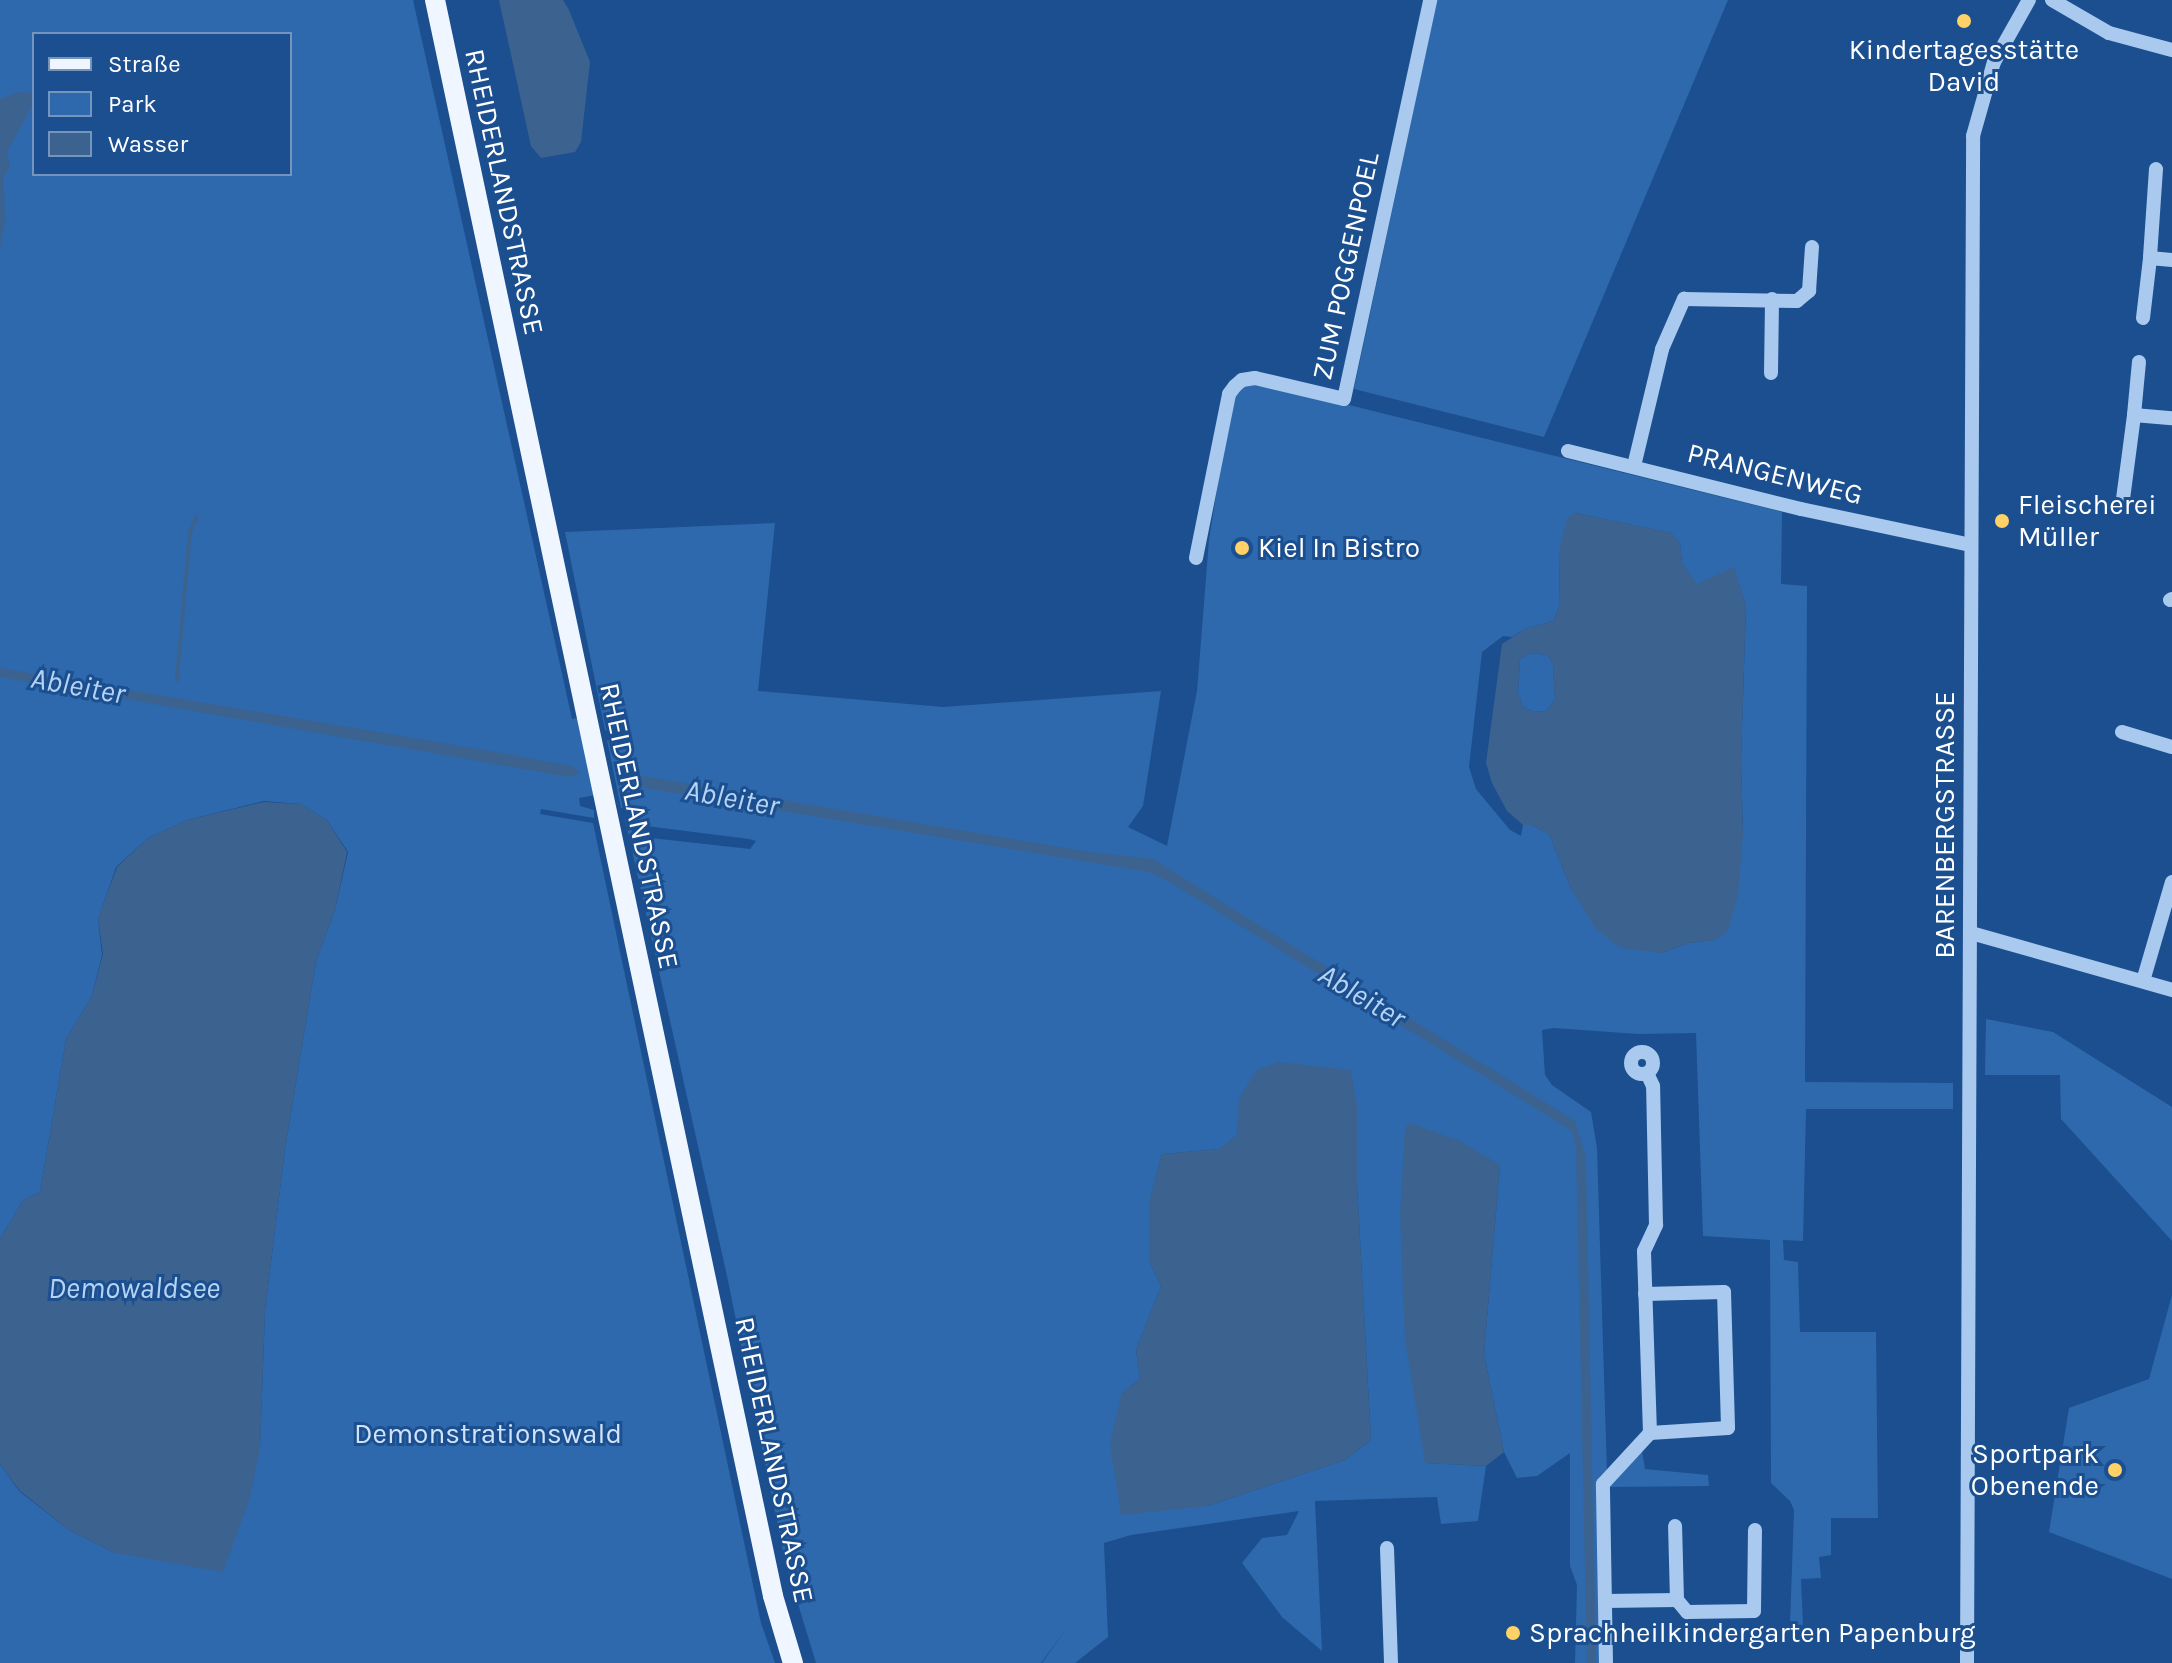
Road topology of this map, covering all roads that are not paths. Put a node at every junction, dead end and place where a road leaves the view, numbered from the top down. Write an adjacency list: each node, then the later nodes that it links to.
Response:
1 (435, 0): 35 (main road, RHEIDERLANDSTRASSE)
2 (1430, 0): 20 (street, ZUM POGGENPOEL)
3 (2029, 0): 19 (street, BARENBERGSTRASSE)
4 (2052, 0): 5 (street)
5 (2172, 50)
6 (2156, 169): 8 (street)
7 (1812, 247): 10 (street)
8 (2150, 258): 9 (street); 11 (street)
9 (2172, 260)
10 (1772, 299): 13 (street); 17 (street)
11 (2143, 318)
12 (2139, 362): 14 (street)
13 (1771, 373)
14 (2134, 415): 15 (street); 18 (street)
15 (2172, 418)
16 (1568, 451): 17 (street, PRANGENWEG)
17 (1634, 466): 19 (street, PRANGENWEG)
18 (2123, 499)
19 (1970, 545): 24 (street, BARENBERGSTRASSE)
20 (1196, 558)
21 (2122, 732): 22 (street)
22 (2172, 747)
23 (2172, 882): 25 (street)
24 (1971, 933): 25 (street); 38 (street, BARENBERGSTRASSE)
25 (2143, 981): 26 (street)
26 (2172, 990)
27 (1647, 1073): 28 (street)
28 (1645, 1294): 29 (street); 29 (street)
29 (1650, 1433): 34 (street)
30 (1675, 1526): 33 (street)
31 (1755, 1530): 33 (street)
32 (1387, 1548): 36 (street)
33 (1677, 1600): 34 (street)
34 (1605, 1601): 37 (street)
35 (793, 1663)
36 (1391, 1663)
37 (1606, 1663)
38 (1967, 1663)

